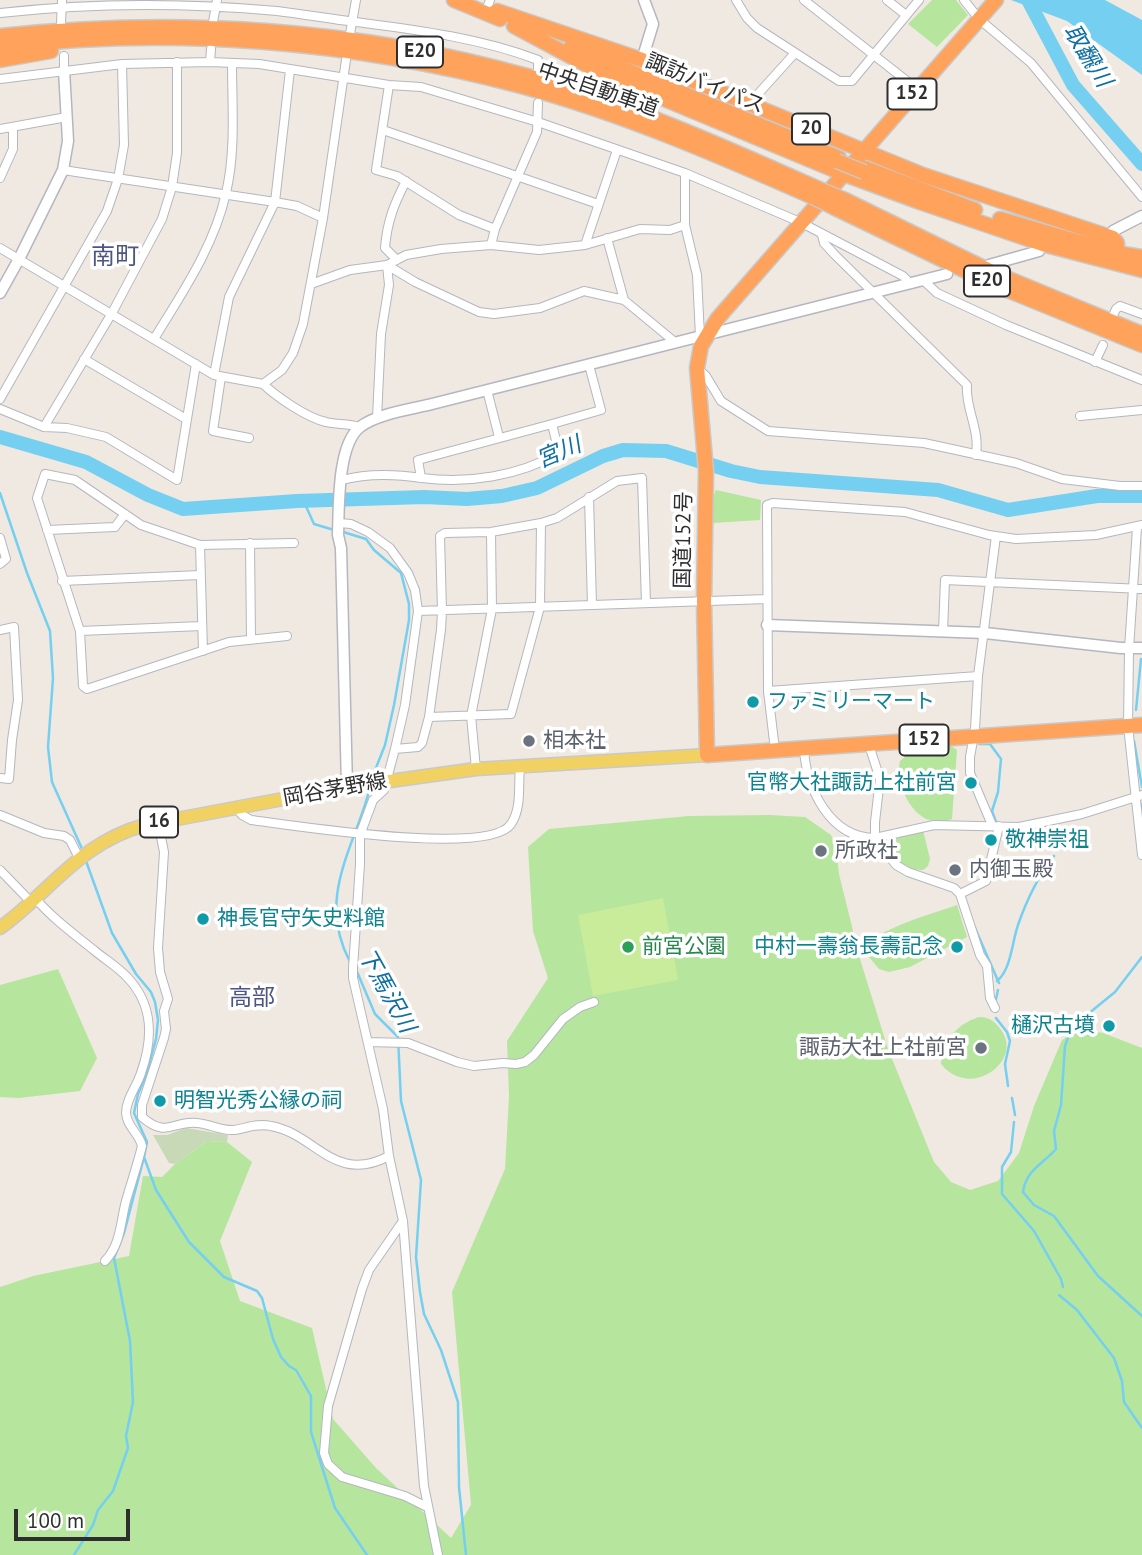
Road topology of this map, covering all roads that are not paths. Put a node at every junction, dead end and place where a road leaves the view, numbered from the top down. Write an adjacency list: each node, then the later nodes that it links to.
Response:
1 (356, 0): 18 (street)
2 (454, 0): 51 (highway, 諏訪バイパス / 20)
3 (468, 0): 13 (highway, 諏訪バイパス / 20)
4 (643, 0): 30 (street)
5 (736, 0): 25 (street)
6 (804, 0): 26 (street)
7 (887, 0): 15 (street)
8 (919, 0): 15 (street)
9 (964, 0): 16 (street)
10 (996, 0): 16 (highway, 国道152号 / 152)
11 (216, 3): 12 (street); 17 (street); 18 (street)
12 (61, 5): 14 (street); 19 (street)
13 (491, 7): 30 (highway, 20); 51 (highway, 諏訪バイパス / 20)
14 (0, 13)
15 (906, 15): 26 (street)
16 (981, 17): 41 (highway, 国道152号 / 152); 62 (street)
17 (213, 22)
18 (353, 22): 20 (street); 37 (street)
19 (61, 23)
20 (350, 34)
21 (0, 36): 60 (highway, 中央自動車道 / E20)
22 (185, 39): 23 (highway, 中央自動車道 / E20); 28 (highway); 60 (highway, 中央自動車道 / E20)
23 (0, 47)
24 (211, 48): 32 (street)
25 (794, 53): 26 (street); 43 (street)
26 (873, 55): 41 (street)
27 (64, 56): 35 (street)
28 (0, 60)
29 (346, 60): 38 (street)
30 (642, 60): 43 (highway, 20)
31 (177, 62): 32 (street); 34 (street); 59 (street)
32 (210, 62): 33 (street)
33 (232, 63): 36 (street); 61 (street)
34 (122, 64): 35 (street); 57 (street)
35 (64, 70): 39 (street); 44 (street)
36 (290, 70): 38 (street); 63 (street)
37 (538, 70)
38 (343, 78): 40 (street); 67 (street)
39 (0, 79)
40 (389, 85): 45 (street); 48 (street)
41 (917, 89): 49 (highway, 国道152号 / 152)
42 (538, 103): 45 (street)
43 (749, 104): 49 (highway, 20)
44 (67, 117): 46 (street); 52 (street)
45 (538, 122): 50 (street); 55 (street)
46 (13, 127): 47 (street); 56 (street)
47 (0, 129)
48 (383, 130): 55 (street); 58 (street)
49 (864, 149): 51 (highway, 国道152号 / 152); 78 (highway, 20)
50 (617, 150): 54 (street); 64 (street)
51 (840, 164): 53 (highway, 諏訪バイパス / 20, bridge); 68 (highway, 国道152号 / 152); 85 (highway, 20)
52 (63, 170): 57 (street); 80 (street)
53 (864, 170): 78 (highway, 諏訪バイパス / 20); 82 (highway, 諏訪バイパス / 20)
54 (685, 173): 68 (street); 69 (street)
55 (518, 176): 64 (street); 70 (street)
56 (0, 178)
57 (118, 179): 59 (street); 90 (street)
58 (407, 181): 70 (street); 81 (street)
59 (172, 187): 61 (street); 94 (street)
60 (816, 193): 65 (highway, 中央自動車道 / E20, bridge)
61 (226, 194): 63 (street); 99 (street)
62 (1142, 197)
63 (275, 202): 67 (street); 108 (street)
64 (598, 204): 75 (street)
65 (840, 204): 97 (highway, 中央自動車道 / E20); 102 (highway, 中央自動車道 / E20)
66 (1142, 216): 71 (street)
67 (324, 218): 88 (street)
68 (800, 222): 72 (street); 98 (highway, 国道152号 / 152)
69 (685, 225): 73 (street); 98 (street)
70 (495, 229): 74 (street)
71 (1113, 230)
72 (822, 235): 89 (street); 92 (street)
73 (607, 238): 75 (street); 93 (street)
74 (491, 244): 75 (street); 81 (street)
75 (585, 245)
76 (0, 248): 80 (street)
77 (1040, 251): 84 (street)
78 (1117, 253): 79 (highway, 諏訪バイパス / 20)
79 (1142, 257)
80 (19, 259): 90 (street); 91 (street)
81 (397, 260): 83 (street)
82 (1142, 264)
83 (387, 265): 88 (street); 93 (street); 116 (street)
84 (989, 265)
85 (1142, 270)
86 (947, 274): 87 (street)
87 (923, 280): 89 (street); 104 (street)
88 (312, 284): 110 (street)
89 (911, 284): 92 (street)
90 (66, 286): 94 (street); 112 (street)
91 (0, 293)
92 (873, 293): 98 (street); 123 (street)
93 (624, 300): 100 (street)
94 (112, 313): 99 (street); 103 (street)
95 (1142, 314): 96 (street)
96 (1112, 318)
97 (1142, 334)
98 (703, 336): 100 (street); 107 (highway, 国道152号 / 152)
99 (155, 339): 105 (street)
100 (676, 342): 106 (street)
101 (1103, 345): 104 (street)
102 (1142, 345)
103 (84, 359): 117 (street); 119 (street)
104 (1095, 362): 109 (street)
105 (196, 364): 108 (street); 117 (street)
106 (589, 365): 111 (street); 118 (street)
107 (697, 368): 123 (street); 145 (highway, 国道152号 / 152)
108 (218, 376): 110 (street); 122 (street)
109 (1142, 380)
110 (263, 384): 120 (street)
111 (487, 390): 116 (street); 121 (street)
112 (0, 400)
113 (0, 409): 119 (street)
114 (1142, 410): 115 (street)
115 (1080, 416)
116 (377, 418): 120 (street)
117 (186, 419): 119 (street)
118 (552, 424): 121 (street); 124 (street)
119 (44, 427)
120 (359, 427): 125 (street)
121 (499, 437): 124 (street)
122 (249, 438)
123 (976, 455): 126 (street)
124 (421, 478): 125 (street)
125 (342, 483): 130 (street)
126 (1142, 486)
127 (589, 497): 129 (street); 146 (street); 147 (street)
128 (125, 514): 132 (street); 132 (street); 138 (street)
129 (541, 523): 133 (street); 148 (street)
130 (338, 526): 150 (street); 178 (street)
131 (1140, 526): 134 (street); 143 (street)
132 (47, 530): 141 (street)
133 (491, 532): 149 (street); 151 (street)
134 (996, 536): 142 (street); 144 (street)
135 (0, 538): 139 (street)
136 (294, 542): 137 (street)
137 (250, 543): 138 (street); 159 (street)
138 (200, 545): 140 (street)
139 (0, 564)
140 (200, 575): 141 (street); 153 (street)
141 (62, 581): 155 (street)
142 (991, 582): 143 (street); 156 (street); 157 (street)
143 (1138, 589): 161 (street)
144 (767, 598): 145 (street); 152 (street)
145 (704, 601): 146 (street); 173 (highway, 国道152号 / 152)
146 (646, 603): 147 (street)
147 (592, 606): 148 (street)
148 (540, 607): 149 (street); 165 (street)
149 (492, 609): 151 (street); 165 (street)
150 (418, 611): 151 (street); 171 (street)
151 (442, 611): 166 (street)
152 (767, 625): 156 (street); 164 (street)
153 (202, 626): 155 (street); 162 (street)
154 (0, 631): 176 (street)
155 (80, 631): 162 (street)
156 (943, 632): 157 (street)
157 (985, 633): 161 (street); 163 (street)
158 (287, 636): 159 (street)
159 (251, 639): 162 (street)
160 (1142, 648): 161 (street)
161 (1129, 649): 167 (street)
162 (203, 651)
163 (978, 676): 164 (street); 168 (street)
164 (768, 691): 172 (street)
165 (471, 716): 166 (street); 175 (street)
166 (429, 717): 171 (street)
167 (1135, 725): 168 (highway, 152); 179 (street)
168 (973, 736): 169 (highway, 152); 183 (street)
169 (869, 745): 170 (highway, 152); 185 (street)
170 (804, 748): 172 (highway, 152); 185 (street)
171 (395, 749): 177 (street)
172 (775, 750): 173 (highway, 152)
173 (707, 755): 174 (main road, 岡谷茅野線 / 16)
174 (520, 767): 175 (main road, 岡谷茅野線 / 16); 184 (street)
175 (476, 769): 177 (main road, 岡谷茅野線 / 16)
176 (0, 778)
177 (375, 783): 178 (main road, 岡谷茅野線 / 16); 184 (street)
178 (346, 787): 180 (main road, 岡谷茅野線 / 16)
179 (1139, 796): 183 (street); 187 (street)
180 (236, 808): 182 (main road, 岡谷茅野線 / 16); 184 (street)
181 (0, 815): 186 (street)
182 (158, 822): 186 (main road, 岡谷茅野線 / 16); 194 (street)
183 (995, 826): 185 (street); 189 (street)
184 (355, 835): 195 (street)
185 (875, 838): 189 (street)
186 (83, 855): 190 (main road, 岡谷茅野線 / 16)
187 (1142, 855)
188 (0, 870): 190 (street)
189 (960, 894): 193 (street)
190 (33, 900): 191 (main road, 岡谷茅野線 / 16); 194 (street)
191 (0, 928)
192 (594, 1002): 195 (street)
193 (995, 1009)
194 (157, 1012): 196 (street); 196 (street)
195 (368, 1042): 197 (street)
196 (135, 1120): 197 (street); 199 (street)
197 (389, 1156): 198 (street)
198 (403, 1221): 200 (street); 200 (street)
199 (105, 1261)
200 (427, 1507): 201 (street)
201 (438, 1555)

